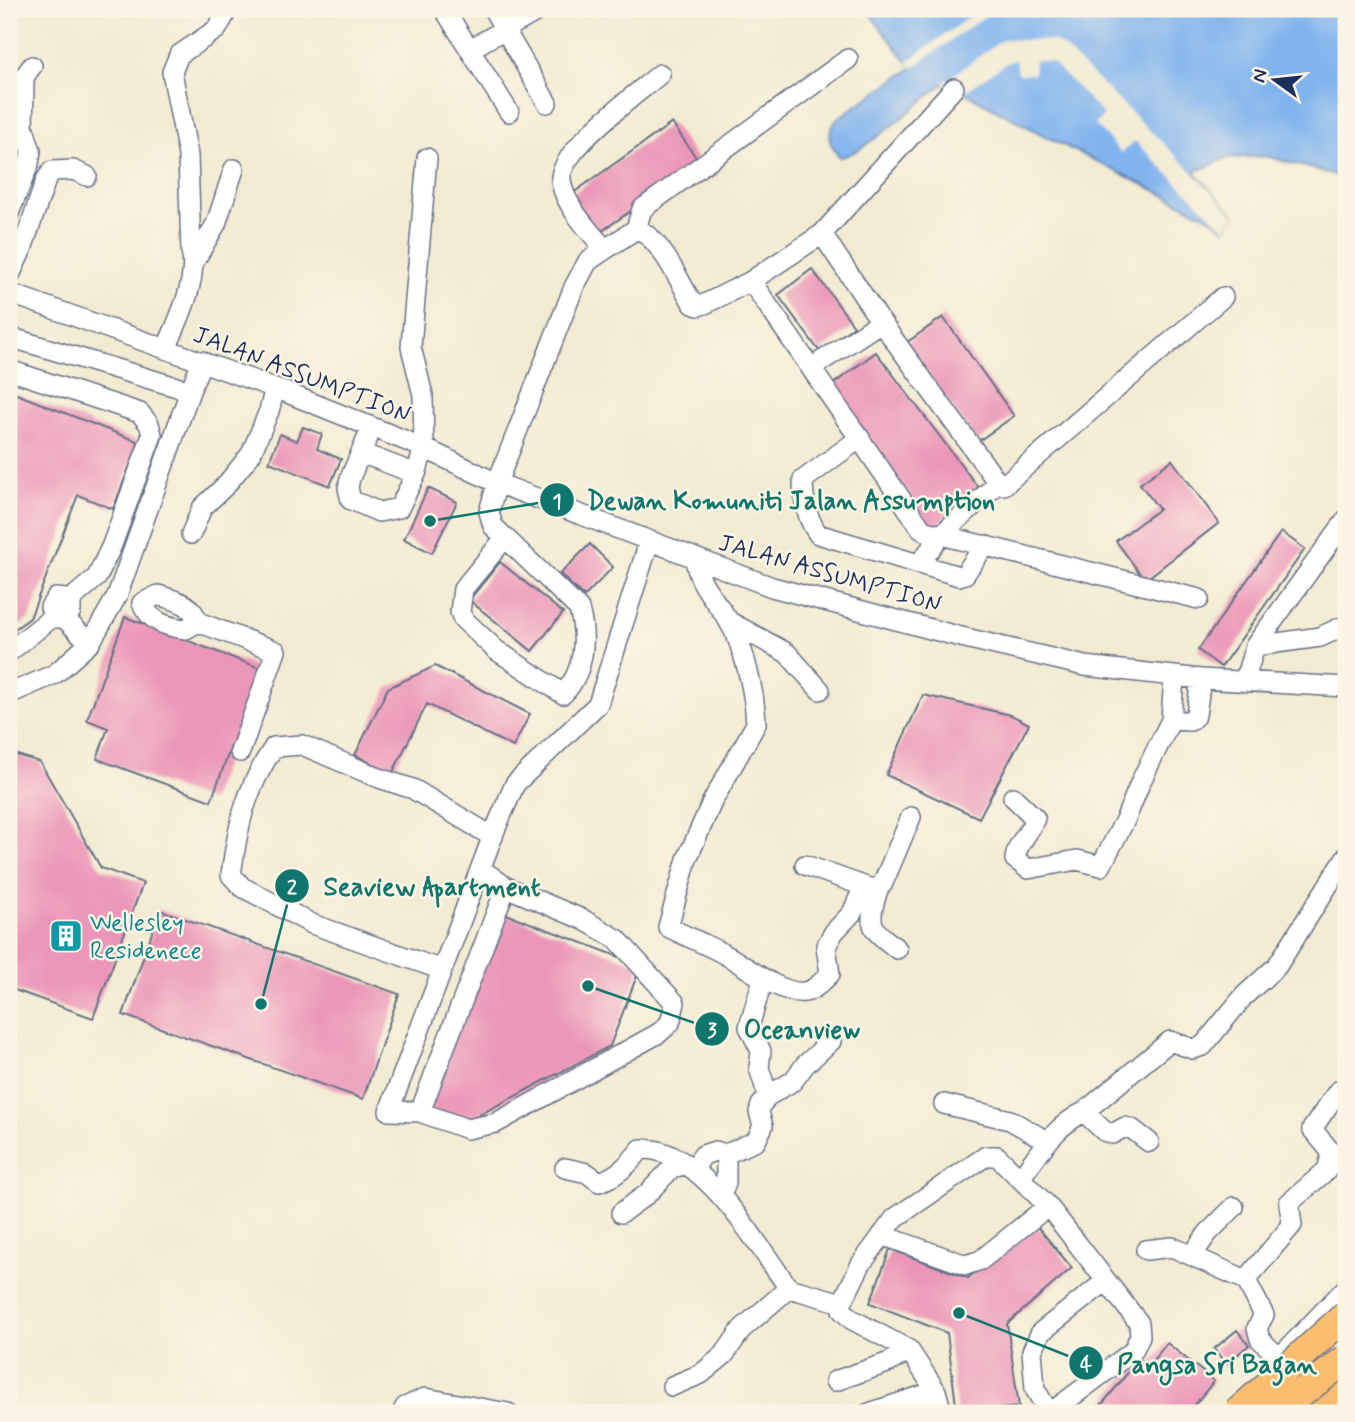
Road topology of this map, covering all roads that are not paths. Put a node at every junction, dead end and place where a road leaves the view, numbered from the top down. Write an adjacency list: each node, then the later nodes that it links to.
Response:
1 (228, 9): 20 (street)
2 (444, 9): 6 (street)
3 (493, 9): 5 (street)
4 (541, 9): 5 (street)
5 (505, 31): 6 (street); 11 (street)
6 (470, 49): 12 (street)
7 (848, 60): 17 (street)
8 (32, 66): 16 (street)
9 (660, 74): 19 (street)
10 (954, 88): 18 (street)
11 (547, 103)
12 (509, 112)
13 (427, 158): 35 (street)
14 (234, 169): 20 (street)
15 (87, 176): 21 (street)
16 (9, 213)
17 (636, 229): 19 (street); 22 (street)
18 (822, 234): 22 (street); 25 (street)
19 (604, 248): 38 (street)
20 (194, 262): 27 (street)
21 (9, 277)
22 (751, 281): 29 (street)
23 (9, 293): 27 (street, JALAN ASSUMPTION)
24 (1223, 297): 39 (street)
25 (881, 322): 29 (street); 39 (street)
26 (9, 337): 32 (street)
27 (166, 349): 28 (street, JALAN ASSUMPTION)
28 (202, 362): 31 (street, JALAN ASSUMPTION); 32 (street)
29 (811, 368): 34 (street)
30 (9, 370): 50 (street)
31 (275, 388): 33 (street, JALAN ASSUMPTION); 41 (street)
32 (190, 391): 48 (street)
33 (372, 427): 35 (street, JALAN ASSUMPTION); 36 (street)
34 (860, 438): 42 (street); 47 (street)
35 (424, 448): 37 (street); 38 (street, JALAN ASSUMPTION)
36 (361, 453): 37 (street); 37 (street)
37 (415, 474)
38 (497, 483): 43 (street); 44 (street, JALAN ASSUMPTION)
39 (998, 483): 42 (street)
40 (1346, 520): 54 (street)
41 (191, 534)
42 (942, 534): 45 (street); 47 (street)
43 (505, 538): 43 (street)
44 (649, 542): 46 (street, JALAN ASSUMPTION); 66 (street)
45 (985, 545): 47 (street); 49 (street)
46 (695, 559): 51 (street); 56 (street, JALAN ASSUMPTION)
47 (919, 564)
48 (117, 596): 53 (street); 63 (street)
49 (1199, 599)
50 (64, 612): 53 (street); 55 (street)
51 (730, 622): 60 (street); 74 (street)
52 (1346, 625): 54 (street)
53 (93, 637): 61 (street)
54 (1255, 646): 58 (street)
55 (9, 652)
56 (1174, 677): 57 (street, JALAN ASSUMPTION); 62 (street)
57 (1201, 679): 58 (street, JALAN ASSUMPTION); 62 (street)
58 (1244, 682): 59 (street, JALAN ASSUMPTION)
59 (1346, 687)
60 (820, 690)
61 (9, 694)
62 (1171, 720): 64 (street)
63 (240, 752)
64 (1013, 797)
65 (911, 817): 71 (street)
66 (493, 837): 69 (street); 73 (street)
67 (1346, 857): 80 (street)
68 (805, 865): 71 (street)
69 (481, 869): 70 (street); 73 (street)
70 (506, 887): 79 (street); 79 (street)
71 (871, 887): 72 (street); 74 (street)
72 (897, 949)
73 (442, 970): 79 (street)
74 (763, 979): 77 (street)
75 (831, 1041): 77 (street)
76 (1338, 1091): 94 (street)
77 (768, 1096): 83 (street)
78 (944, 1104): 81 (street)
79 (420, 1112)
80 (1084, 1112): 81 (street); 82 (street)
81 (1047, 1140): 86 (street)
82 (1149, 1142)
83 (726, 1154): 84 (street); 87 (street)
84 (689, 1167): 85 (street); 87 (street); 90 (street)
85 (565, 1168)
86 (1021, 1177): 88 (street); 91 (street)
87 (721, 1196): 96 (street)
88 (1048, 1206): 91 (street); 95 (street)
89 (1234, 1207): 93 (street)
90 (621, 1213)
91 (882, 1235): 98 (street)
92 (1146, 1250): 93 (street)
93 (1193, 1254): 94 (street)
94 (1246, 1280): 102 (street)
95 (1106, 1281): 112 (street); 112 (street)
96 (789, 1288): 98 (street); 104 (street)
97 (1346, 1289): 102 (street)
98 (842, 1303): 100 (street)
99 (1346, 1315): 107 (highway, bridge)
100 (909, 1350): 103 (street); 105 (street)
101 (1346, 1359): 114 (highway, bridge)
102 (1274, 1364): 107 (street); 114 (street)
103 (835, 1381)
104 (672, 1386)
105 (936, 1391): 110 (street); 111 (street)
106 (1346, 1392): 115 (highway)
107 (1230, 1409): 113 (street)
108 (402, 1413): 109 (street)
109 (508, 1413)
110 (869, 1413)
111 (942, 1413)
112 (1050, 1413)
113 (1251, 1413)
114 (1275, 1413)
115 (1322, 1413)

